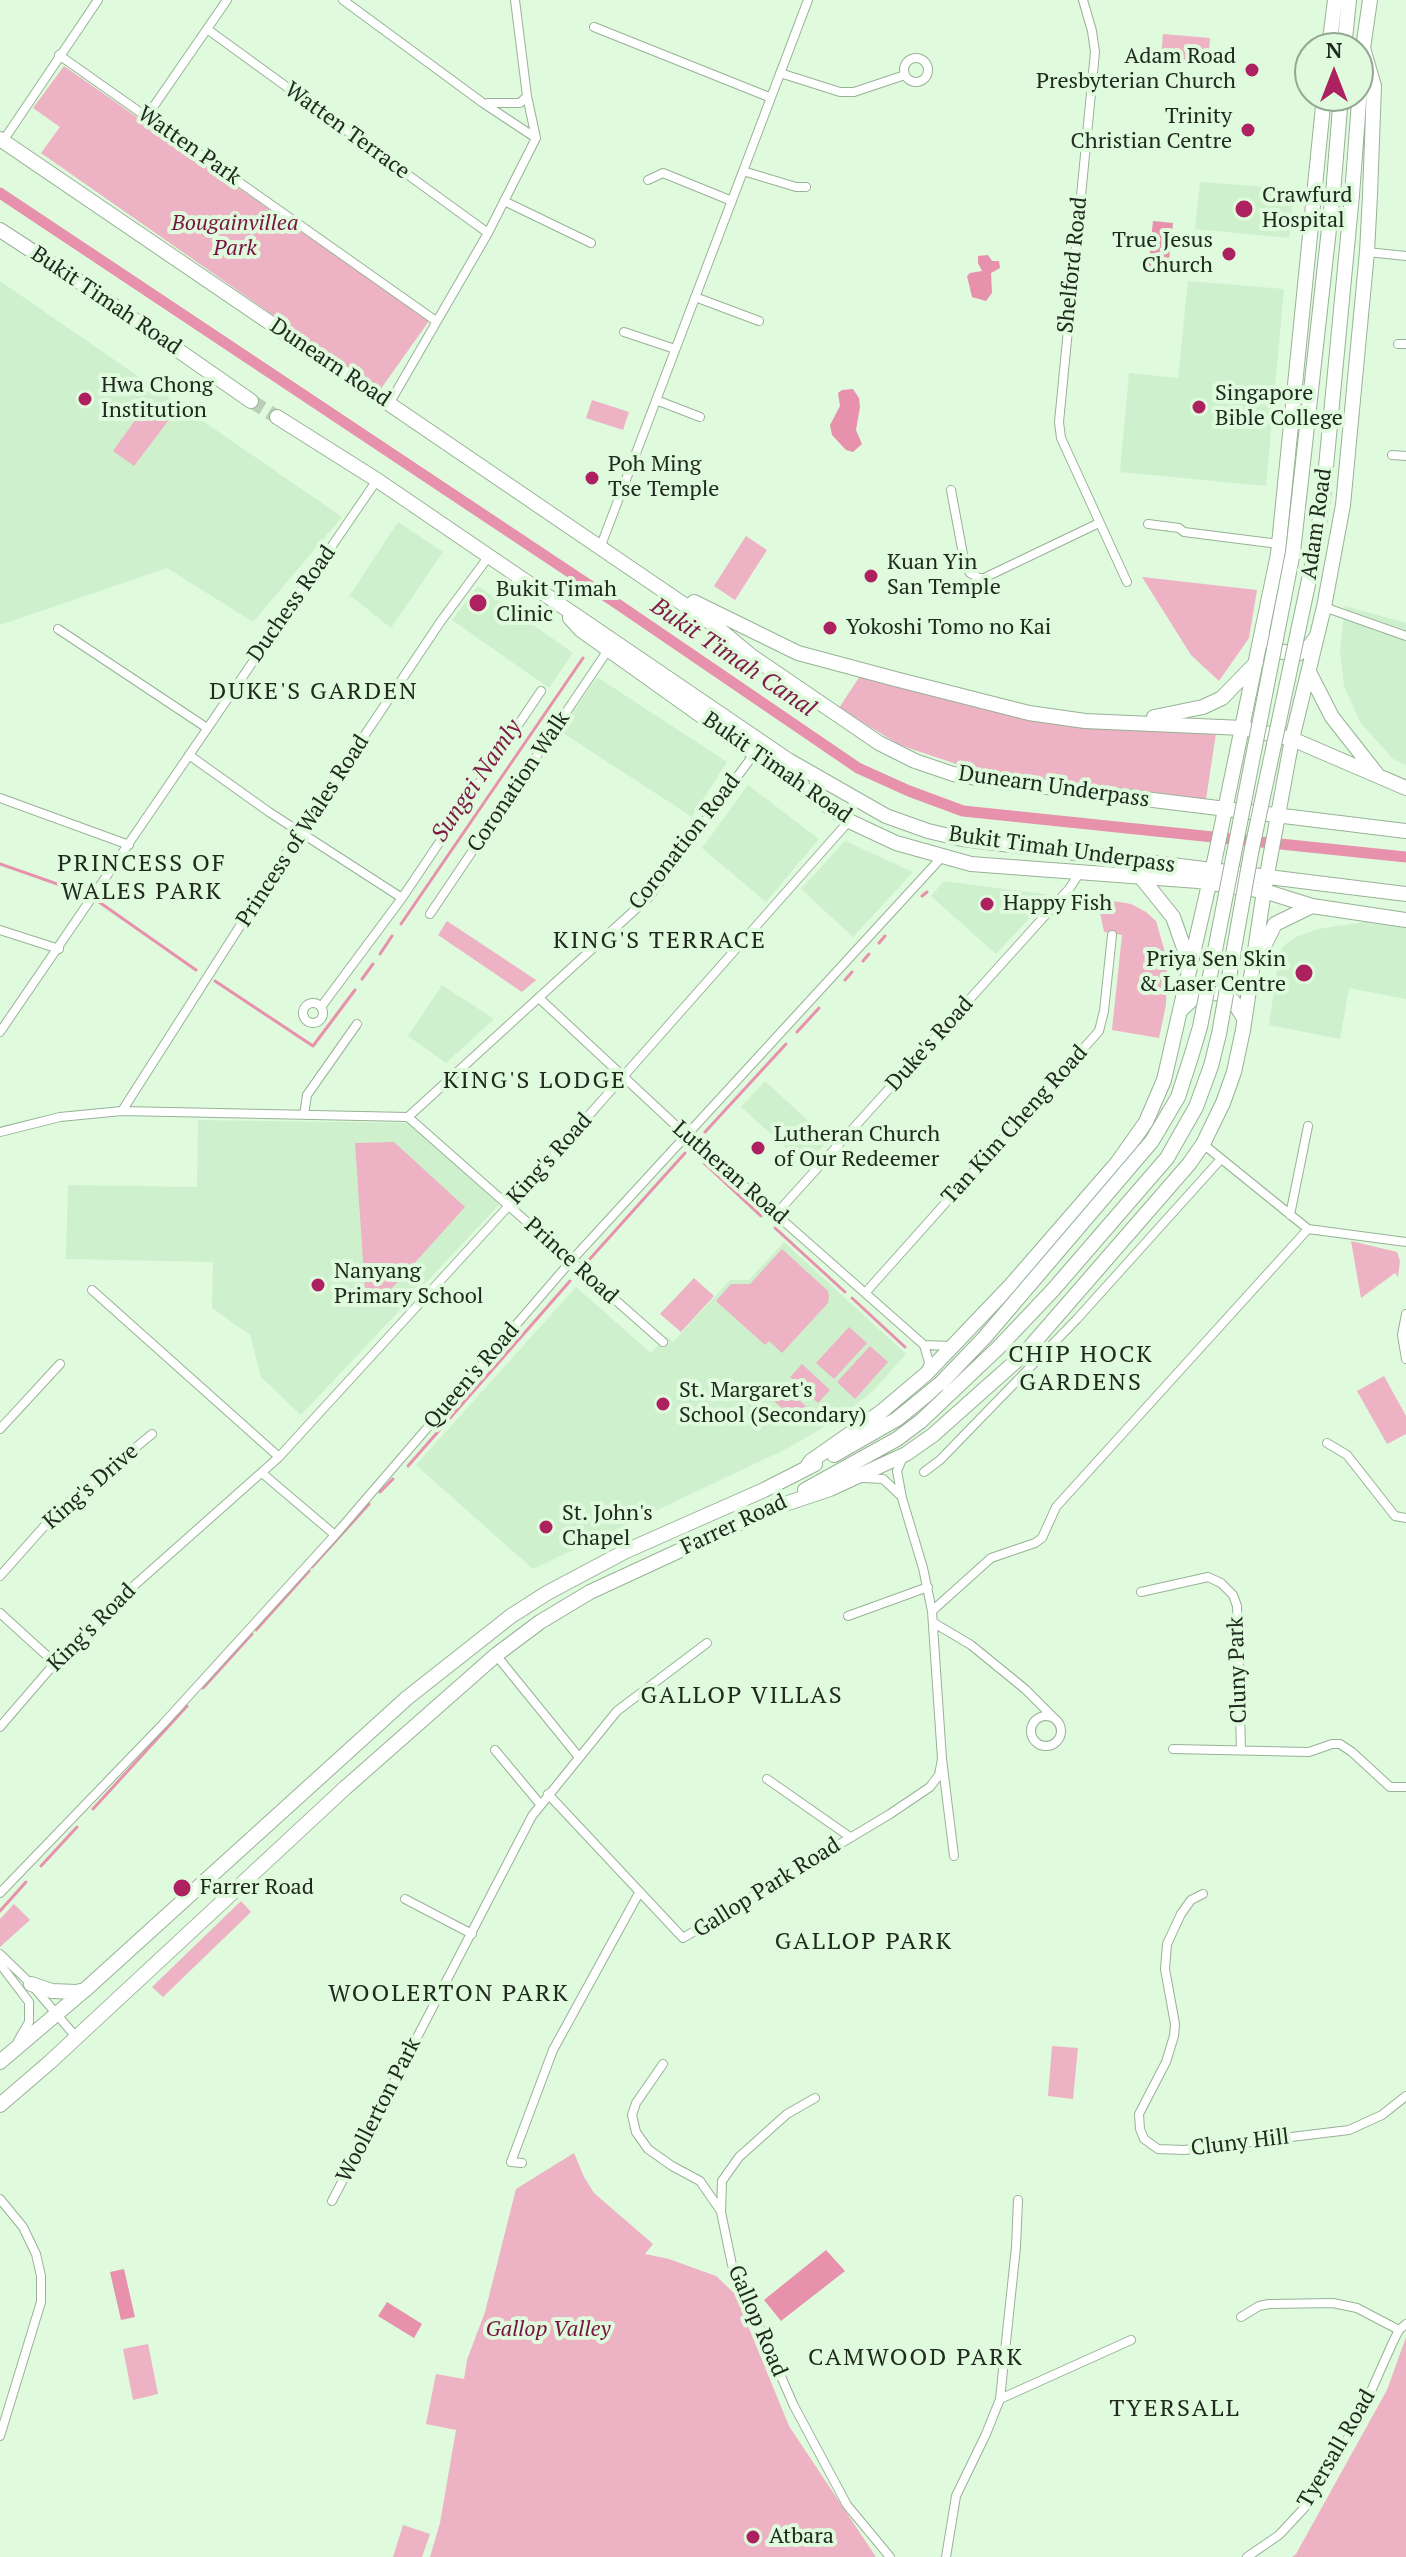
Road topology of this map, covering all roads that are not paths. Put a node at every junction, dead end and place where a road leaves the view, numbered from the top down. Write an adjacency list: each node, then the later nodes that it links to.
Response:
1 (98, 0): 15 (street)
2 (227, 0): 11 (street)
3 (343, 0): 20 (street)
4 (515, 0): 18 (street)
5 (808, 0): 16 (street)
6 (1083, 0): 28 (street, Shelford Road)
7 (1335, 0): 12 (highway)
8 (1349, 0): 13 (highway)
9 (1370, 0): 14 (highway, Adam Road)
10 (594, 27): 19 (street)
11 (207, 29): 25 (street); 36 (street, Watten Terrace)
12 (1331, 32)
13 (1346, 32)
14 (1365, 32)
15 (59, 55): 25 (street, Watten Park); 27 (street)
16 (780, 73): 17 (street); 19 (street)
17 (905, 75)
18 (527, 96): 20 (street); 26 (street)
19 (769, 97): 30 (street)
20 (483, 103): 26 (street)
21 (1322, 112): 56 (highway)
22 (1340, 112): 85 (highway, Adam Road, bridge)
23 (1358, 112): 86 (highway, Adam Road, bridge)
24 (1373, 112): 38 (highway)
25 (147, 116): 41 (street, Watten Park)
26 (536, 138): 33 (street)
27 (1, 140): 47 (highway, Dunearn Road)
28 (1086, 141): 29 (street); 54 (street, Shelford Road)
29 (1135, 144)
30 (743, 171): 32 (street); 34 (street)
31 (648, 180): 34 (street)
32 (806, 187)
33 (504, 201): 36 (street); 37 (street)
34 (732, 201): 40 (street)
35 (0, 230): 46 (highway, Bukit Timah Road)
36 (488, 233): 41 (street)
37 (591, 243)
38 (1367, 252): 39 (street); 61 (highway)
39 (1406, 256)
40 (695, 297): 42 (street); 44 (street)
41 (436, 321): 47 (street)
42 (759, 321)
43 (624, 332): 44 (street)
44 (675, 349): 45 (street)
45 (656, 400): 49 (street); 57 (street)
46 (251, 401)
47 (389, 404): 57 (highway, Dunearn Road)
48 (277, 417): 52 (highway, Bukit Timah Road)
49 (700, 417)
50 (1392, 455): 51 (street)
51 (1406, 456)
52 (377, 480): 58 (highway, Bukit Timah Road); 73 (street, Duchess Road)
53 (951, 490): 54 (street)
54 (1099, 523): 59 (street, Shelford Road)
55 (1148, 524): 56 (street, Adam Road)
56 (1276, 543): 63 (highway)
57 (600, 549): 60 (highway, Dunearn Road)
58 (489, 555): 62 (highway, Bukit Timah Road); 83 (street, Princess of Wales Road)
59 (1127, 582)
60 (660, 589): 72 (highway); 82 (highway, Dunearn Underpass)
61 (1324, 607): 65 (highway); 66 (street)
62 (566, 608): 67 (highway, Bukit Timah Road); 68 (highway, Bukit Timah Road)
63 (1264, 624): 65 (highway); 69 (highway)
64 (58, 629): 73 (street)
65 (1318, 635): 70 (highway)
66 (1406, 636)
67 (626, 648): 92 (highway, Bukit Timah Underpass)
68 (608, 650): 76 (highway, Bukit Timah Road); 95 (street, Coronation Walk)
69 (1258, 661): 72 (highway); 74 (highway)
70 (1309, 672): 75 (highway); 78 (highway)
71 (541, 691): 93 (street)
72 (1131, 722): 74 (highway)
73 (207, 728): 77 (street, Duchess Road)
74 (1243, 728): 75 (highway); 90 (highway)
75 (1292, 739): 78 (highway); 91 (highway)
76 (754, 754): 81 (highway, Bukit Timah Road); 102 (street, Coronation Road)
77 (189, 755): 83 (street); 84 (street, Duchess Road)
78 (1379, 777): 79 (highway)
79 (1406, 788)
80 (0, 798): 84 (street)
81 (849, 821): 87 (highway, Bukit Timah Road); 108 (street, King's Road)
82 (1406, 831)
83 (300, 832): 93 (street); 109 (street, Princess of Wales Road)
84 (129, 845): 99 (street, Duchess Road)
85 (1233, 849): 137 (highway, Farrer Road, bridge)
86 (1251, 853): 142 (highway, Farrer Road, bridge)
87 (941, 858): 88 (highway, Bukit Timah Road); 114 (street, Queen's Road)
88 (1081, 871): 89 (highway, Bukit Timah Road); 118 (street, Duke's Road)
89 (1140, 876): 90 (highway, Bukit Timah Road); 100 (highway)
90 (1210, 883): 91 (highway, Bukit Timah Road); 100 (highway)
91 (1264, 891): 94 (highway, Bukit Timah Road); 101 (highway)
92 (1406, 894)
93 (402, 898): 103 (street)
94 (1312, 906): 96 (highway, Bukit Timah Road); 101 (highway)
95 (430, 914)
96 (1406, 920)
97 (0, 930): 99 (street)
98 (1112, 935): 124 (street, Tan Kim Cheng Road)
99 (59, 949): 107 (street, Duchess Road)
100 (1191, 968): 104 (highway)
101 (1252, 971): 105 (highway)
102 (539, 998): 108 (street, Lutheran Road); 111 (street, Coronation Road)
103 (321, 1007)
104 (1182, 1010): 105 (highway); 128 (highway)
105 (1244, 1018): 115 (highway)
106 (357, 1024): 110 (street)
107 (0, 1032)
108 (624, 1076): 114 (street, Lutheran Road); 117 (street, King's Road)
109 (122, 1111): 110 (street); 113 (street)
110 (304, 1115): 111 (street)
111 (408, 1117): 117 (street, Prince Road)
112 (1308, 1126): 119 (street)
113 (0, 1132)
114 (686, 1135): 118 (street, Lutheran Road); 122 (street, Queen's Road)
115 (1203, 1144): 116 (street); 135 (highway)
116 (1221, 1159): 119 (street); 138 (street)
117 (509, 1205): 122 (street, Prince Road); 136 (street, King's Road)
118 (776, 1214): 124 (street, Lutheran Road)
119 (1290, 1215): 120 (street)
120 (1308, 1229): 121 (street); 148 (street)
121 (1406, 1242)
122 (571, 1261): 126 (street, Prince Road); 144 (street, Queen's Road)
123 (92, 1290): 136 (street)
124 (866, 1292): 127 (street, Lutheran Road)
125 (1406, 1314): 129 (street)
126 (663, 1342)
127 (924, 1345): 128 (street); 131 (street)
128 (955, 1346): 131 (highway)
129 (1406, 1359)
130 (60, 1364): 132 (street)
131 (926, 1374): 137 (highway)
132 (0, 1429)
133 (152, 1434): 145 (street, King's Drive)
134 (1327, 1443): 143 (street)
135 (906, 1454): 140 (highway); 141 (street)
136 (279, 1457): 139 (street, King's Road)
137 (807, 1467): 178 (highway, Farrer Road)
138 (924, 1472)
139 (262, 1473): 144 (street); 154 (street, King's Road)
140 (851, 1479): 141 (street); 142 (highway)
141 (902, 1498): 146 (street)
142 (770, 1509): 153 (highway, Farrer Road)
143 (1406, 1518)
144 (335, 1535): 170 (street, Queen's Road)
145 (0, 1576)
146 (928, 1587): 148 (street); 150 (street)
147 (1141, 1592): 160 (street, Cluny Park)
148 (932, 1611): 151 (street)
149 (0, 1613): 154 (street)
150 (848, 1616)
151 (934, 1623): 155 (street); 163 (street)
152 (707, 1643): 162 (street, Woollerton Park)
153 (496, 1655): 162 (street); 180 (highway, Farrer Road)
154 (55, 1663): 158 (street, King's Road)
155 (1033, 1696): 156 (street); 157 (street)
156 (1055, 1719): 157 (street); 157 (street)
157 (1033, 1722)
158 (0, 1727)
159 (1173, 1749): 160 (street, Cluny Park)
160 (1241, 1749): 165 (street, Cluny Park)
161 (495, 1750): 167 (street)
162 (578, 1756): 166 (street, Woollerton Park)
163 (942, 1759): 168 (street, Gallop Park Road); 169 (street)
164 (767, 1779): 168 (street, Gallop Park Road)
165 (1406, 1787)
166 (548, 1794): 167 (street, Woollerton Park); 171 (street)
167 (540, 1804): 174 (street, Woollerton Park)
168 (850, 1837): 171 (street, Gallop Park Road)
169 (954, 1856)
170 (0, 1893)
171 (639, 1893): 187 (street)
172 (1203, 1894): 184 (street, Cluny Hill)
173 (405, 1899): 174 (street)
174 (472, 1934): 190 (street, Woollerton Park)
175 (0, 1954): 177 (street)
176 (0, 1964): 181 (street)
177 (31, 1984): 178 (highway); 179 (street)
178 (86, 1989): 179 (highway, Farrer Road)
179 (56, 2014): 180 (street); 181 (highway, Farrer Road)
180 (76, 2037): 186 (highway, Farrer Road)
181 (14, 2049): 182 (highway, Farrer Road)
182 (0, 2062)
183 (663, 2064): 191 (street)
184 (1406, 2096)
185 (815, 2098): 191 (street, Gallop Road)
186 (0, 2105)
187 (522, 2163)
188 (0, 2199): 196 (street)
189 (1018, 2200): 195 (street)
190 (332, 2201)
191 (721, 2212): 197 (street, Gallop Road)
192 (1241, 2317): 193 (street)
193 (1402, 2327): 199 (street, Tyersall Road)
194 (1131, 2340): 195 (street)
195 (1000, 2399): 198 (street)
196 (0, 2436)
197 (890, 2557)
198 (946, 2557)
199 (1247, 2557)

